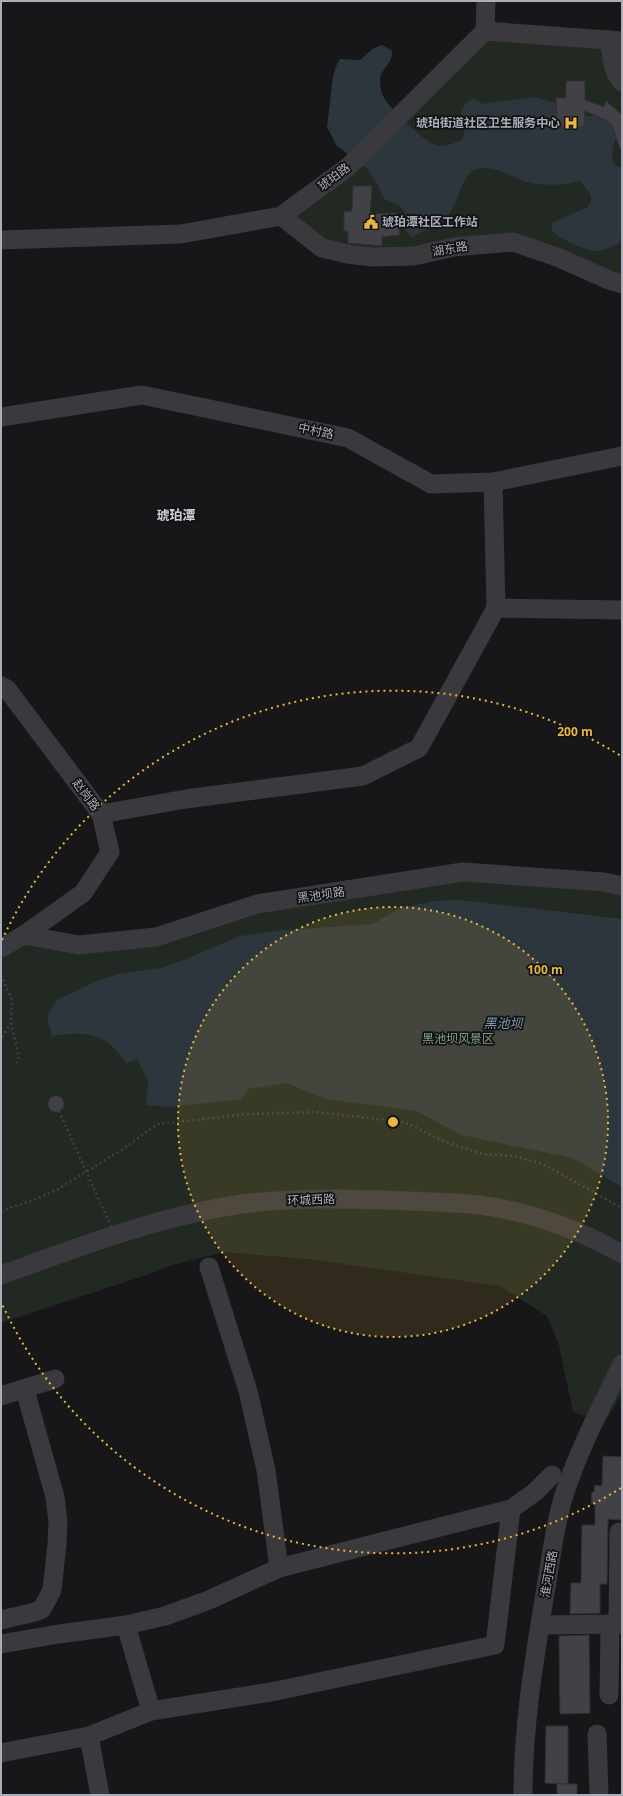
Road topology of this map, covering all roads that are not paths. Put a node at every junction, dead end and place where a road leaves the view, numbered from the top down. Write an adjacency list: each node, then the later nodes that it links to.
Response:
1 (486, 1): 2 (street)
2 (485, 31): 3 (street); 5 (street, 琥珀路)
3 (616, 40): 4 (street)
4 (622, 82)
5 (281, 216): 6 (street, 琥珀路); 8 (street, 湖东路)
6 (1, 240)
7 (622, 268): 8 (street)
8 (595, 274): 9 (street, 湖东路)
9 (622, 284)
10 (1, 416): 12 (street, 中村路)
11 (622, 456): 12 (street, 中村路)
12 (493, 482): 13 (street)
13 (496, 608): 14 (street); 16 (street)
14 (622, 610)
15 (1, 686): 16 (street, 赵岗路)
16 (101, 814): 18 (street, 赵岗路)
17 (622, 886): 18 (street, 黑池坝路)
18 (24, 935): 19 (street, 赵岗路)
19 (1, 948)
20 (622, 1254): 22 (street, 环城西路)
21 (209, 1267): 30 (street)
22 (1, 1275)
23 (622, 1364): 34 (street, 淮河西路)
24 (55, 1379): 25 (street)
25 (25, 1390): 26 (street); 31 (street)
26 (1, 1396)
27 (552, 1475): 28 (street)
28 (511, 1509): 30 (street); 37 (street)
29 (619, 1532): 32 (street)
30 (279, 1568): 33 (street)
31 (1, 1620)
32 (616, 1624): 34 (street); 36 (street)
33 (126, 1625): 35 (street); 37 (street)
34 (540, 1625): 42 (street, 淮河西路)
35 (1, 1644)
36 (609, 1695)
37 (151, 1711): 39 (street)
38 (597, 1734): 43 (street)
39 (89, 1736): 40 (street); 41 (street)
40 (1, 1753)
41 (100, 1795)
42 (523, 1795)
43 (599, 1795)

